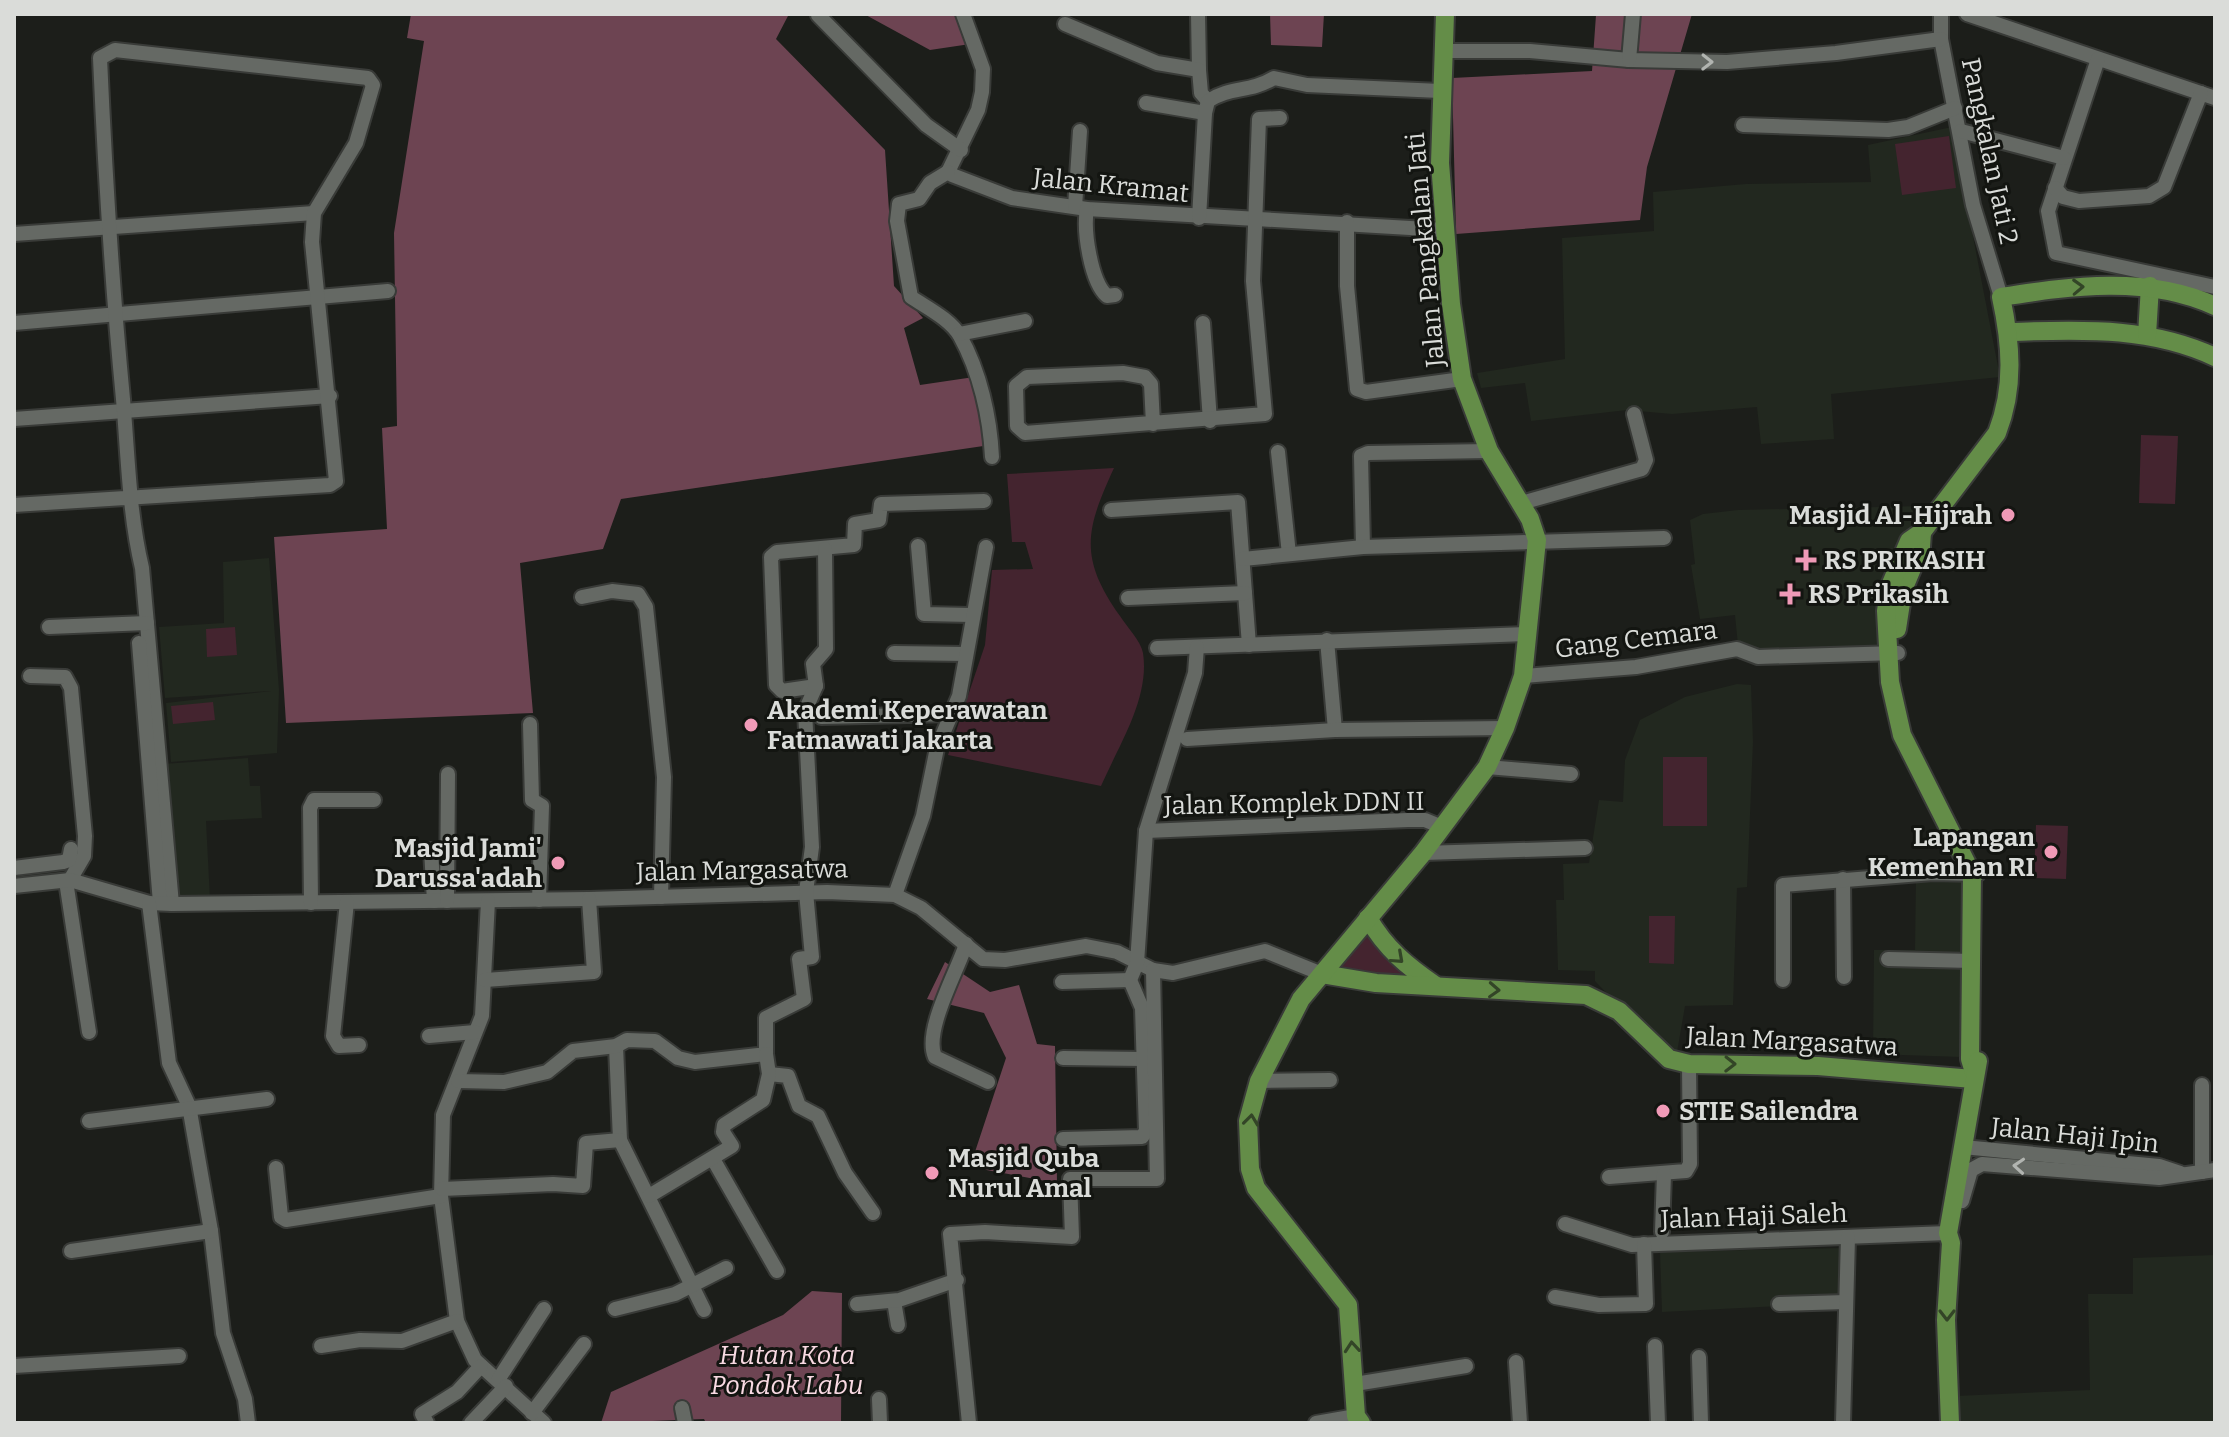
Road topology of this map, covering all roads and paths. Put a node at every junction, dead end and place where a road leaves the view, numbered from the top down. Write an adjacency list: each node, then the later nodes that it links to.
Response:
1 (963, 14): 23 (street)
2 (1198, 14): 13 (street)
3 (1445, 14): 10 (main road, Jalan Pangkalan Jati)
4 (1633, 14): 12 (street)
5 (1941, 14): 9 (street, Pangkalan Jati 2)
6 (1967, 14): 11 (street)
7 (818, 15): 23 (street)
8 (1065, 24): 13 (street)
9 (1941, 39): 12 (street, one-way to 9); 18 (street, Pangkalan Jati 2)
10 (1443, 51): 12 (street); 14 (main road, Jalan Pangkalan Jati)
11 (2098, 59): 15 (street); 24 (street)
12 (1629, 60)
13 (1199, 70): 17 (street)
14 (1440, 91): 17 (street); 33 (main road, Jalan Pangkalan Jati)
15 (2208, 95): 26 (street)
16 (1146, 103): 17 (street)
17 (1206, 107): 29 (street)
18 (1955, 108): 20 (street); 22 (street, Pangkalan Jati 2)
19 (1280, 118): 30 (street)
20 (1743, 125)
21 (1080, 131): 27 (street)
22 (1961, 131): 24 (street); 40 (street, Pangkalan Jati 2)
23 (961, 150): 25 (street)
24 (2064, 158): 26 (street)
25 (948, 172): 27 (street, Jalan Kramat); 47 (street)
26 (2055, 188): 36 (street)
27 (1081, 208): 29 (street, Jalan Kramat); 38 (street)
28 (314, 213): 32 (street); 32 (street); 39 (street)
29 (1199, 218): 30 (street, Jalan Kramat)
30 (1256, 221): 31 (street, Jalan Kramat); 55 (street)
31 (1347, 222): 33 (street, Jalan Kramat); 50 (street)
32 (107, 226): 34 (street); 42 (street)
33 (1444, 230): 50 (main road, Jalan Pangkalan Jati)
34 (14, 234)
35 (2150, 286): 40 (main road, one-way to 35); 41 (main road); 48 (main road)
36 (2215, 287)
37 (388, 291): 39 (street)
38 (1115, 295)
39 (319, 297): 42 (street); 51 (street)
40 (2001, 297): 46 (main road)
41 (2215, 306)
42 (115, 314): 44 (street); 52 (street)
43 (1025, 321): 47 (street)
44 (14, 323)
45 (1203, 323): 55 (street)
46 (2009, 332): 48 (main road); 85 (main road)
47 (959, 334): 59 (street)
48 (2147, 335): 49 (main road)
49 (2215, 357)
50 (1462, 379): 57 (main road, Jalan Pangkalan Jati)
51 (330, 396): 52 (street); 60 (street)
52 (124, 411): 54 (street); 60 (street)
53 (1634, 414): 62 (street)
54 (14, 419)
55 (1210, 421): 56 (street)
56 (1153, 424): 56 (street)
57 (1489, 451): 62 (main road, Jalan Pangkalan Jati); 69 (street)
58 (1278, 452): 71 (street)
59 (992, 457)
60 (131, 497): 63 (street); 77 (street)
61 (984, 501): 70 (street)
62 (1521, 503): 66 (main road, Jalan Pangkalan Jati)
63 (14, 505)
64 (1111, 510): 72 (street)
65 (1664, 538): 66 (street)
66 (1531, 541): 69 (street); 79 (main road, Jalan Pangkalan Jati)
67 (918, 546): 76 (street)
68 (986, 547): 76 (street)
69 (1363, 547): 71 (street)
70 (825, 549): 89 (street); 89 (street)
71 (1289, 554): 72 (street)
72 (1243, 559): 73 (street)
73 (1245, 593): 75 (street); 81 (street)
74 (582, 597): 113 (street)
75 (1128, 598)
76 (971, 615): 86 (street)
77 (142, 623): 78 (street); 119 (street)
78 (49, 627)
79 (1517, 635): 80 (street); 88 (main road, Jalan Pangkalan Jati)
80 (1327, 640): 81 (street); 94 (street)
81 (1249, 645): 82 (street)
82 (1197, 647): 83 (street); 101 (street, Jalan Komplek DDN II)
83 (1157, 648)
84 (894, 653): 86 (street)
85 (1893, 653): 88 (street, Gang Cemara); 107 (main road)
86 (966, 654): 90 (street)
87 (30, 676): 109 (street)
88 (1523, 676): 93 (main road, Jalan Pangkalan Jati)
89 (816, 686): 111 (street)
90 (952, 714): 91 (street); 112 (street)
91 (821, 717)
92 (530, 724): 115 (street)
93 (1500, 728): 94 (street); 96 (main road, Jalan Pangkalan Jati)
94 (1335, 730): 95 (street)
95 (1187, 739)
96 (1487, 767): 98 (street); 100 (main road, Jalan Pangkalan Jati)
97 (448, 774): 116 (street)
98 (1571, 774)
99 (374, 800): 120 (street)
100 (1435, 824): 101 (street, Jalan Komplek DDN II); 105 (main road, Jalan Pangkalan Jati)
101 (1146, 831): 125 (street, Jalan Komplek DDN II)
102 (1585, 848): 105 (street)
103 (71, 849): 106 (street)
104 (431, 850): 116 (street)
105 (1423, 853): 121 (main road, Jalan Pangkalan Jati)
106 (14, 868)
107 (1977, 874): 108 (street); 123 (main road)
108 (1843, 879): 128 (street); 131 (street)
109 (68, 880): 110 (street, Jalan Margasatwa); 119 (street, Jalan Margasatwa); 134 (street)
110 (14, 886)
111 (806, 892): 112 (street, Jalan Margasatwa); 113 (street, Jalan Margasatwa); 139 (street)
112 (895, 895): 122 (street, Jalan Margasatwa)
113 (661, 897): 114 (street, Jalan Margasatwa)
114 (589, 899): 115 (street, Jalan Margasatwa); 129 (street)
115 (539, 900): 117 (street, Jalan Margasatwa)
116 (440, 901): 117 (street, Jalan Margasatwa); 118 (street, Jalan Margasatwa)
117 (488, 901): 129 (street)
118 (347, 902): 120 (street, Jalan Margasatwa); 137 (street)
119 (160, 903): 120 (street, Jalan Margasatwa); 151 (street)
120 (311, 903)
121 (1368, 918): 127 (main road, Jalan Pangkalan Jati); 133 (main road, one-way to 133)
122 (966, 944): 125 (street, Jalan Margasatwa); 148 (street)
123 (1976, 954): 124 (street); 142 (main road)
124 (1888, 959)
125 (1137, 963): 126 (street, Jalan Margasatwa); 130 (street, Jalan Komplek DDN II)
126 (1153, 970): 127 (street, Jalan Margasatwa); 174 (street)
127 (1322, 974): 133 (main road, Jalan Margasatwa); 147 (main road, Jalan Pangkalan Jati)
128 (1844, 977)
129 (485, 980): 135 (street)
130 (1130, 980): 132 (street); 141 (street)
131 (1783, 980)
132 (1062, 982)
133 (1439, 988): 143 (main road, Jalan Margasatwa, one-way to 143)
134 (89, 1032)
135 (475, 1032): 136 (street); 146 (street)
136 (429, 1036)
137 (359, 1045)
138 (616, 1046): 139 (street); 146 (street); 154 (street)
139 (766, 1054): 144 (street)
140 (1063, 1058): 141 (street)
141 (1144, 1059): 153 (street)
142 (1973, 1059): 143 (main road, Jalan Margasatwa, one-way to 142); 155 (main road)
143 (1689, 1064): 160 (street)
144 (769, 1074): 156 (street); 164 (street)
145 (1330, 1080): 147 (street)
146 (458, 1081): 162 (street)
147 (1259, 1081): 196 (main road, Jalan Pangkalan Jati, one-way to 147)
148 (988, 1082)
149 (2202, 1085): 159 (street)
150 (267, 1099): 151 (street)
151 (189, 1106): 152 (street); 166 (street)
152 (89, 1121)
153 (1063, 1139)
154 (620, 1140): 162 (street); 163 (street)
155 (1963, 1147): 157 (street, Jalan Haji Ipin); 169 (main road)
156 (713, 1159): 163 (street); 173 (street)
157 (2058, 1162): 159 (street, Jalan Haji Ipin); 169 (street, Jalan Haji Ipin, one-way to 169)
158 (276, 1168): 162 (street)
159 (2209, 1171)
160 (1664, 1174): 161 (street); 167 (street)
161 (1609, 1177)
162 (442, 1193): 184 (street)
163 (649, 1196): 175 (street)
164 (873, 1213)
165 (1565, 1224): 170 (street, Jalan Haji Saleh)
166 (211, 1231): 171 (street); 200 (street)
167 (1662, 1232)
168 (1848, 1237): 169 (street, Jalan Haji Saleh); 170 (street, Jalan Haji Saleh); 178 (street)
169 (1950, 1238): 210 (main road, one-way to 210)
170 (1644, 1244): 177 (street)
171 (71, 1251)
172 (726, 1268): 175 (street)
173 (777, 1271)
174 (957, 1280): 176 (street); 204 (street)
175 (690, 1285): 182 (street); 183 (street)
176 (897, 1296): 179 (street); 185 (street)
177 (1555, 1297)
178 (1846, 1302): 180 (street); 209 (street)
179 (857, 1304)
180 (1779, 1304)
181 (544, 1309): 195 (street)
182 (615, 1309)
183 (704, 1310)
184 (457, 1321): 187 (street); 193 (street)
185 (898, 1325)
186 (584, 1344): 198 (street)
187 (321, 1346)
188 (1655, 1346): 207 (street)
189 (179, 1356): 192 (street)
190 (1699, 1357): 208 (street)
191 (1516, 1362): 206 (street)
192 (14, 1366)
193 (481, 1366): 195 (street); 201 (street)
194 (1466, 1366): 196 (street)
195 (502, 1383): 198 (street); 202 (street)
196 (1355, 1384): 199 (main road, Jalan Pangkalan Jati)
197 (879, 1399): 203 (street)
198 (536, 1419)
199 (1359, 1420): 205 (street)
200 (248, 1423)
201 (427, 1423)
202 (471, 1423)
203 (880, 1423)
204 (969, 1423)
205 (1316, 1423)
206 (1520, 1423)
207 (1658, 1423)
208 (1701, 1423)
209 (1843, 1423)
210 (1950, 1423)

